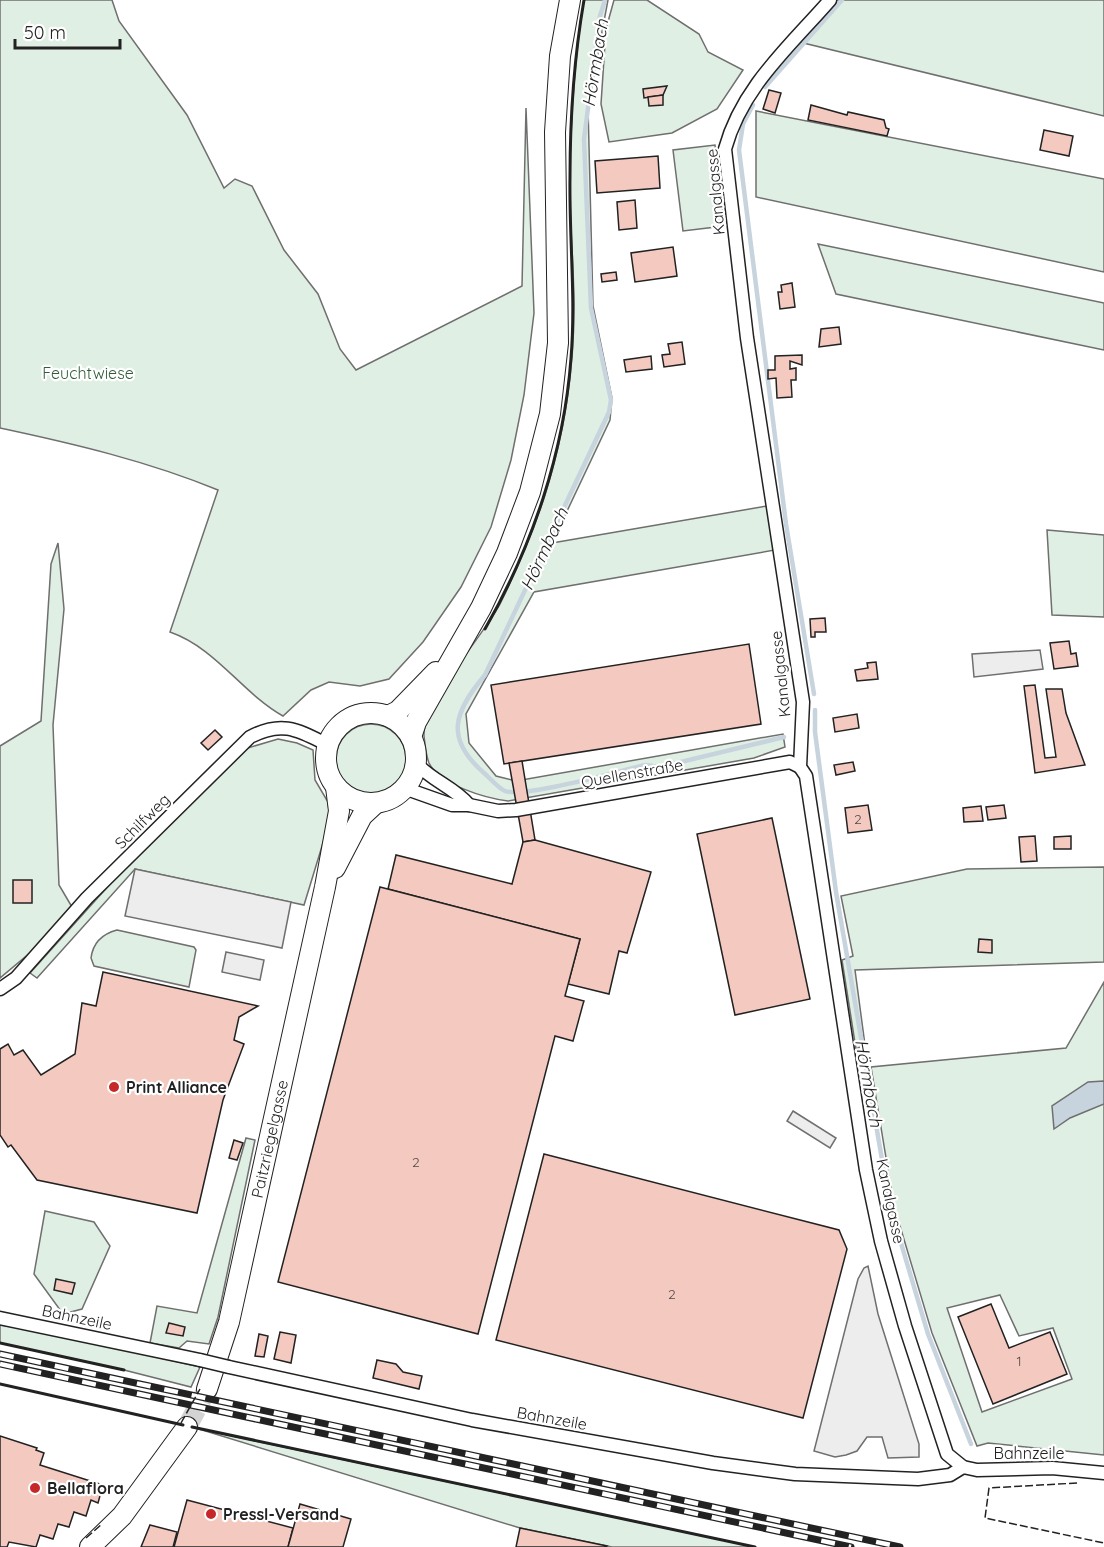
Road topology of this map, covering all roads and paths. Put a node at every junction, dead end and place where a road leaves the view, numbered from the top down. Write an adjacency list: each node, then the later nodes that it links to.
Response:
1 (570, 0): 3 (main road)
2 (830, 0): 8 (street, Kanalgasse)
3 (453, 655): 4 (main road); 5 (main road)
4 (388, 716): 5 (main road); 6 (main road)
5 (411, 737): 7 (main road)
6 (328, 745): 9 (main road); 14 (street, Schilfweg)
7 (416, 763): 10 (main road); 12 (street, Quellenstraße)
8 (800, 767): 12 (street, Quellenstraße); 18 (street, Kanalgasse)
9 (336, 787): 11 (main road); 13 (main road, Paitzriegelgasse)
10 (404, 788): 11 (main road); 12 (street, Quellenstraße)
11 (376, 803): 13 (main road, Paitzriegelgasse)
12 (469, 805)
13 (325, 887): 16 (main road, Paitzriegelgasse)
14 (0, 989)
15 (0, 1318): 18 (street, Bahnzeile, bridge)
16 (207, 1389)
17 (187, 1427): 20 (main road)
18 (963, 1467): 19 (street, Bahnzeile)
19 (1104, 1473)
20 (90, 1547)

